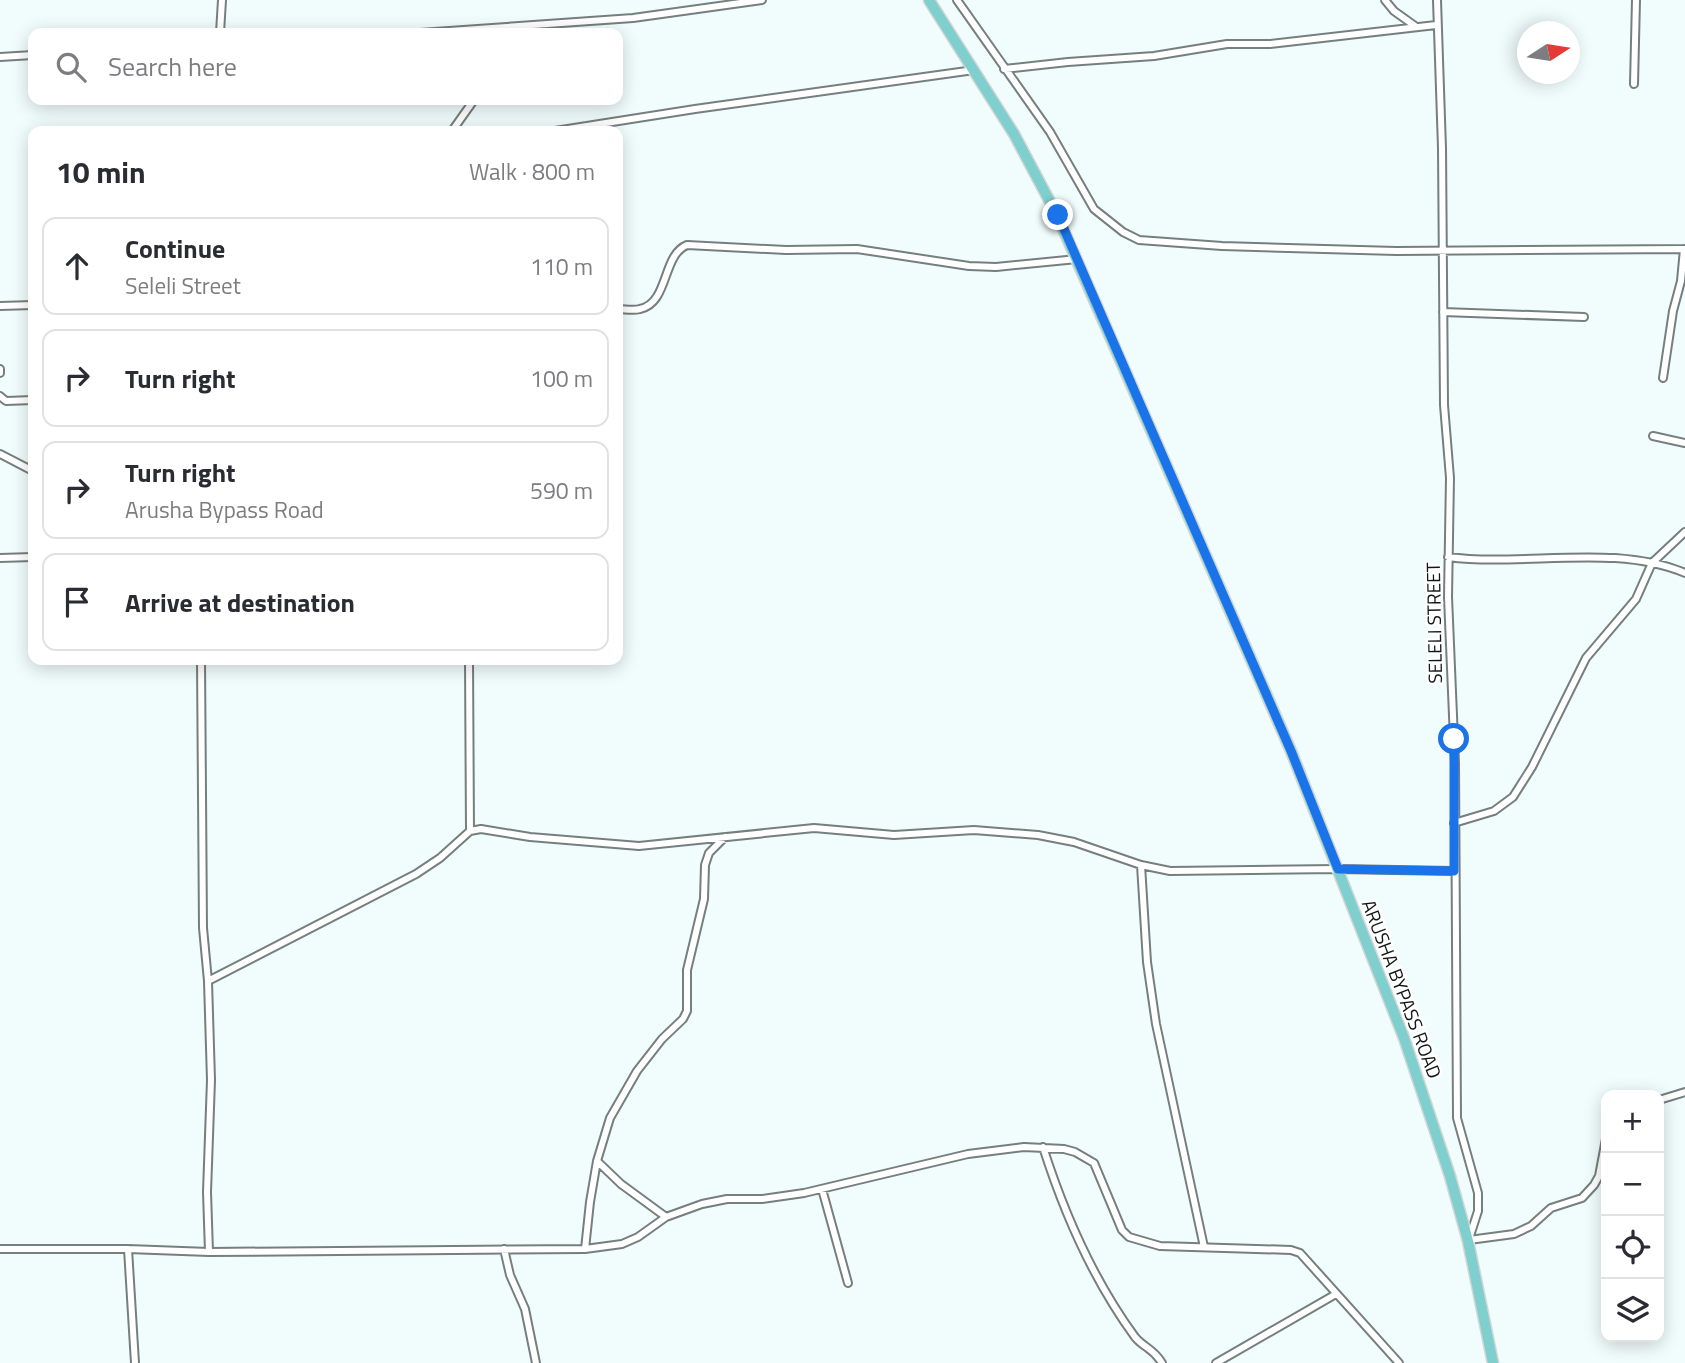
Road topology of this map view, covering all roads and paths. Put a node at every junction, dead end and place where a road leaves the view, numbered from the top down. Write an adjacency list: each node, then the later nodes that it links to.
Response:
1 (222, 0): 11 (street)
2 (762, 0): 9 (street)
3 (929, 0): 16 (main road, ARUSHA BYPASS ROAD)
4 (957, 0): 15 (street)
5 (1385, 0): 10 (street)
6 (1437, 0): 8 (street, SELELI STREET)
7 (1636, 0): 17 (street)
8 (1436, 25): 10 (street); 21 (street, SELELI STREET)
9 (519, 26): 12 (street)
10 (1415, 26): 15 (street)
11 (220, 28)
12 (491, 28)
13 (28, 55): 14 (street)
14 (0, 57)
15 (1004, 69): 21 (street)
16 (974, 71): 20 (street); 23 (main road, ARUSHA BYPASS ROAD)
17 (1634, 84)
18 (470, 105): 19 (street)
19 (456, 126)
20 (587, 126)
21 (1443, 249): 22 (street); 27 (street, SELELI STREET)
22 (1685, 249): 29 (street)
23 (1077, 259): 26 (street); 48 (main road, ARUSHA BYPASS ROAD)
24 (28, 305): 25 (street)
25 (0, 306)
26 (623, 309)
27 (1443, 312): 28 (street); 37 (street, SELELI STREET)
28 (1584, 317)
29 (1663, 379)
30 (0, 396): 31 (street)
31 (28, 400)
32 (1653, 436): 33 (street)
33 (1685, 443)
34 (0, 454): 35 (street)
35 (28, 468)
36 (1685, 532): 40 (street)
37 (1448, 557): 40 (street); 44 (street, SELELI STREET)
38 (0, 558): 39 (street)
39 (28, 558)
40 (1652, 563): 41 (street); 44 (street)
41 (1685, 573)
42 (201, 665): 50 (street)
43 (469, 665): 45 (street)
44 (1454, 822): 49 (street, SELELI STREET)
45 (470, 831): 46 (street); 50 (street)
46 (724, 837): 47 (street); 55 (street)
47 (1142, 865): 48 (street); 59 (street)
48 (1338, 869): 49 (street); 58 (main road, ARUSHA BYPASS ROAD)
49 (1454, 871): 58 (street, SELELI STREET)
50 (208, 981): 64 (street)
51 (1685, 1092): 52 (street)
52 (1664, 1098)
53 (1043, 1147): 56 (street); 59 (street); 69 (street)
54 (1603, 1153): 58 (street)
55 (597, 1161): 57 (street); 63 (street)
56 (822, 1189): 57 (street); 65 (street)
57 (666, 1217): 63 (street)
58 (1469, 1241): 72 (main road, ARUSHA BYPASS ROAD)
59 (1204, 1247): 66 (street)
60 (128, 1248): 61 (street); 64 (street); 67 (street)
61 (0, 1249)
62 (504, 1249): 63 (street); 64 (street); 68 (street)
63 (585, 1249)
64 (209, 1252)
65 (848, 1283)
66 (1336, 1294): 70 (street); 71 (street)
67 (135, 1363)
68 (536, 1363)
69 (1162, 1363)
70 (1216, 1363)
71 (1399, 1363)
72 (1493, 1363)

